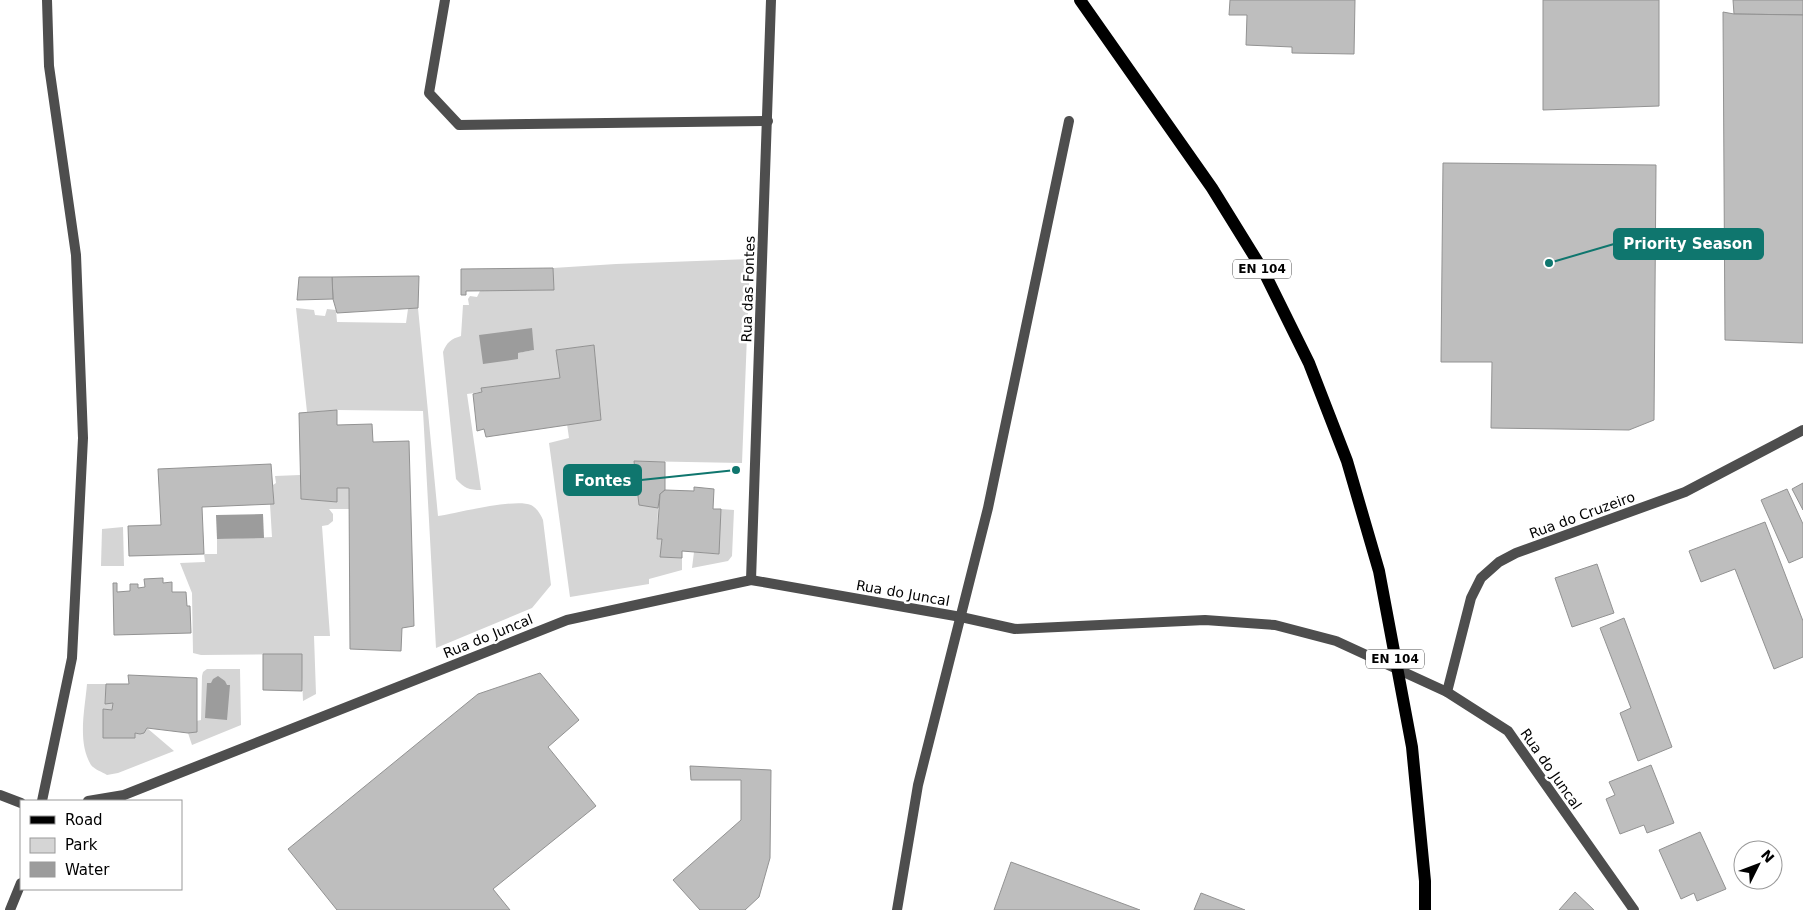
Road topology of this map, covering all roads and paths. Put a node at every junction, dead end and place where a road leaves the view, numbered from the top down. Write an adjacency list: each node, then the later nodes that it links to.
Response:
1 (47, 0): 12 (street)
2 (445, 0): 5 (street)
3 (772, 0): 5 (street, Rua das Fontes)
4 (1080, 0): 18 (main road, EN 104)
5 (768, 121): 8 (street, Rua das Fontes)
6 (1069, 121): 9 (street)
7 (1803, 430): 10 (street, Rua do Cruzeiro)
8 (751, 580): 9 (street, Rua do Juncal); 13 (street, Rua do Juncal)
9 (961, 617): 10 (street, Rua do Juncal); 17 (street)
10 (1447, 692): 19 (street, Rua do Juncal)
11 (0, 795): 14 (street)
12 (42, 800)
13 (94, 800)
14 (20, 803)
15 (20, 885): 16 (street)
16 (10, 910)
17 (897, 910)
18 (1425, 910)
19 (1634, 910)

